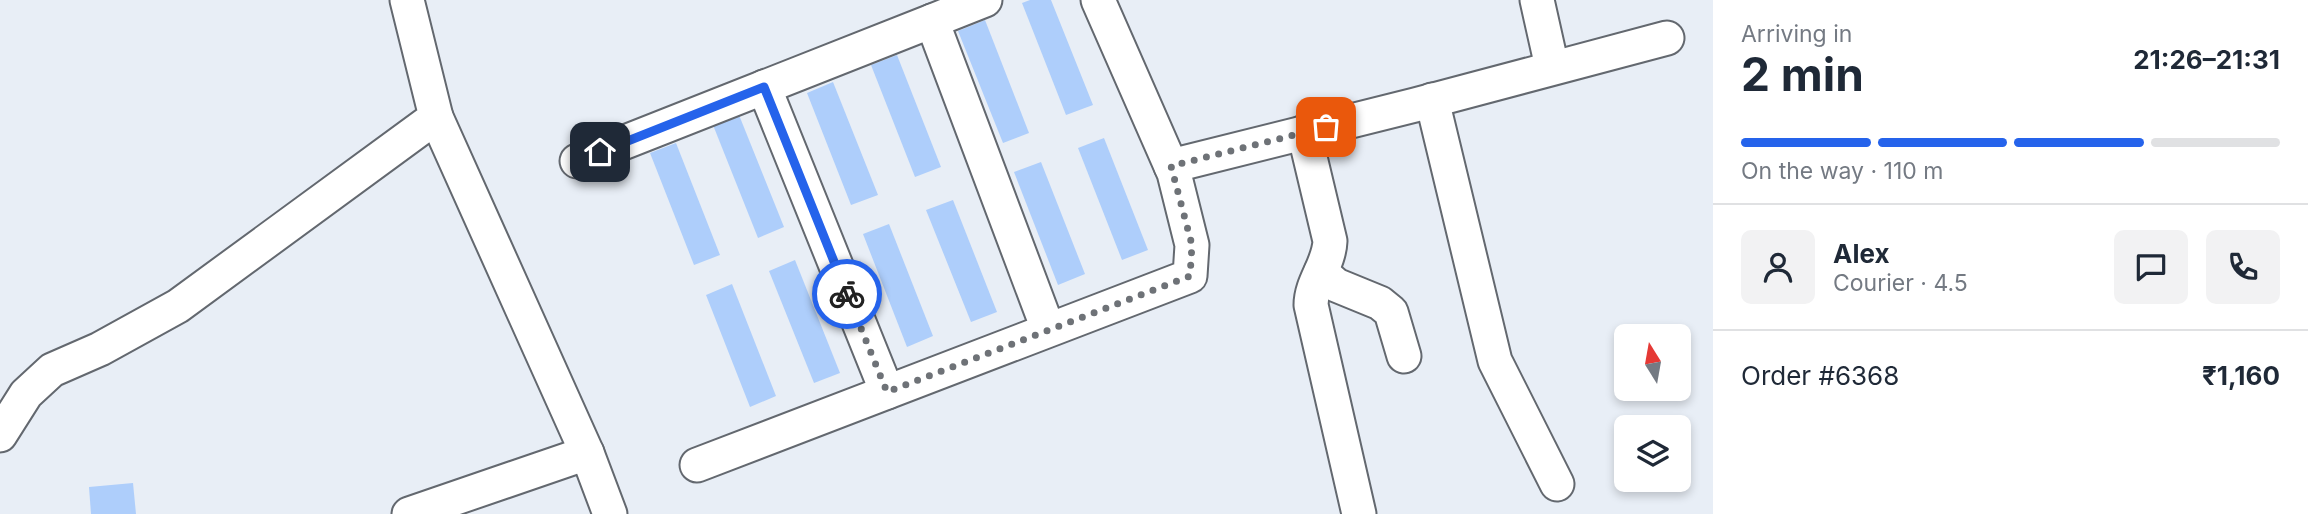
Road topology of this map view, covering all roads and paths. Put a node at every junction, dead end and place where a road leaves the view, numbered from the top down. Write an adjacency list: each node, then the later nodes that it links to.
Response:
1 (407, 0): 10 (street)
2 (985, 0): 5 (street)
3 (1098, 0): 13 (street)
4 (1537, 0): 7 (street)
5 (932, 21): 8 (street); 15 (street)
6 (1667, 37): 7 (street)
7 (1552, 67): 9 (street)
8 (764, 87): 12 (street); 17 (street)
9 (1432, 100): 11 (street); 21 (street)
10 (436, 117): 18 (street); 19 (street)
11 (1304, 132): 13 (street); 14 (street)
12 (577, 161)
13 (1171, 166): 15 (street)
14 (1321, 272): 16 (street); 24 (street)
15 (1048, 329): 17 (street)
16 (1404, 356)
17 (887, 392): 20 (street)
18 (0, 435)
19 (587, 453): 22 (street); 23 (street)
20 (697, 465)
21 (1556, 484)
22 (409, 514)
23 (610, 514)
24 (1359, 514)

